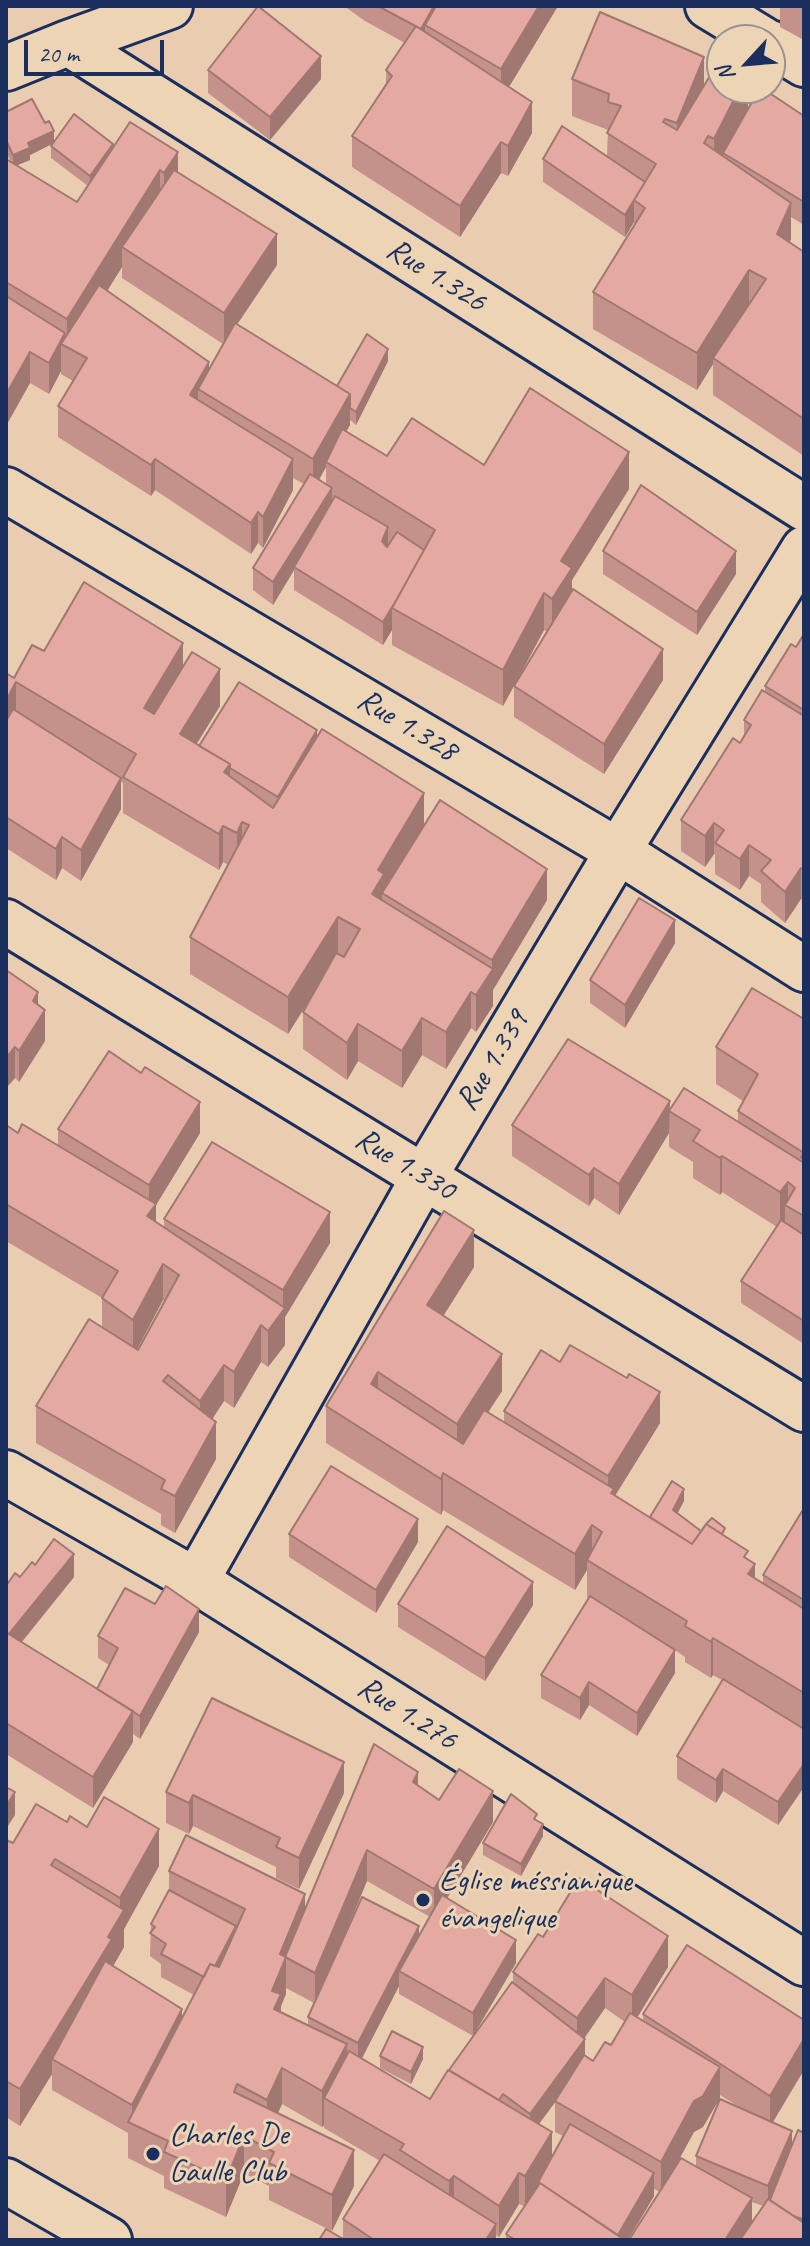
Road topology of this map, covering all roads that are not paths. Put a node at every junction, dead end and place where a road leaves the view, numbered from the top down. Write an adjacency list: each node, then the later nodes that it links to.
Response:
1 (170, 6): 4 (street)
2 (708, 6): 3 (street)
3 (738, 24)
4 (68, 43): 7 (street); 9 (street, Rue 1.326)
5 (786, 53): 6 (street)
6 (804, 64)
7 (6, 68)
8 (6, 490): 11 (street, Rue 1.328)
9 (804, 508)
10 (804, 549): 11 (street, Rue 1.339)
11 (618, 851): 13 (street, Rue 1.328); 14 (street, Rue 1.339)
12 (6, 922): 14 (street, Rue 1.330)
13 (804, 969)
14 (424, 1177): 15 (street, Rue 1.330); 17 (street, Rue 1.339)
15 (804, 1409)
16 (6, 1473): 17 (street, Rue 1.276)
17 (196, 1581): 18 (street, Rue 1.276)
18 (804, 1963)
19 (6, 2181): 20 (street)
20 (109, 2240)

